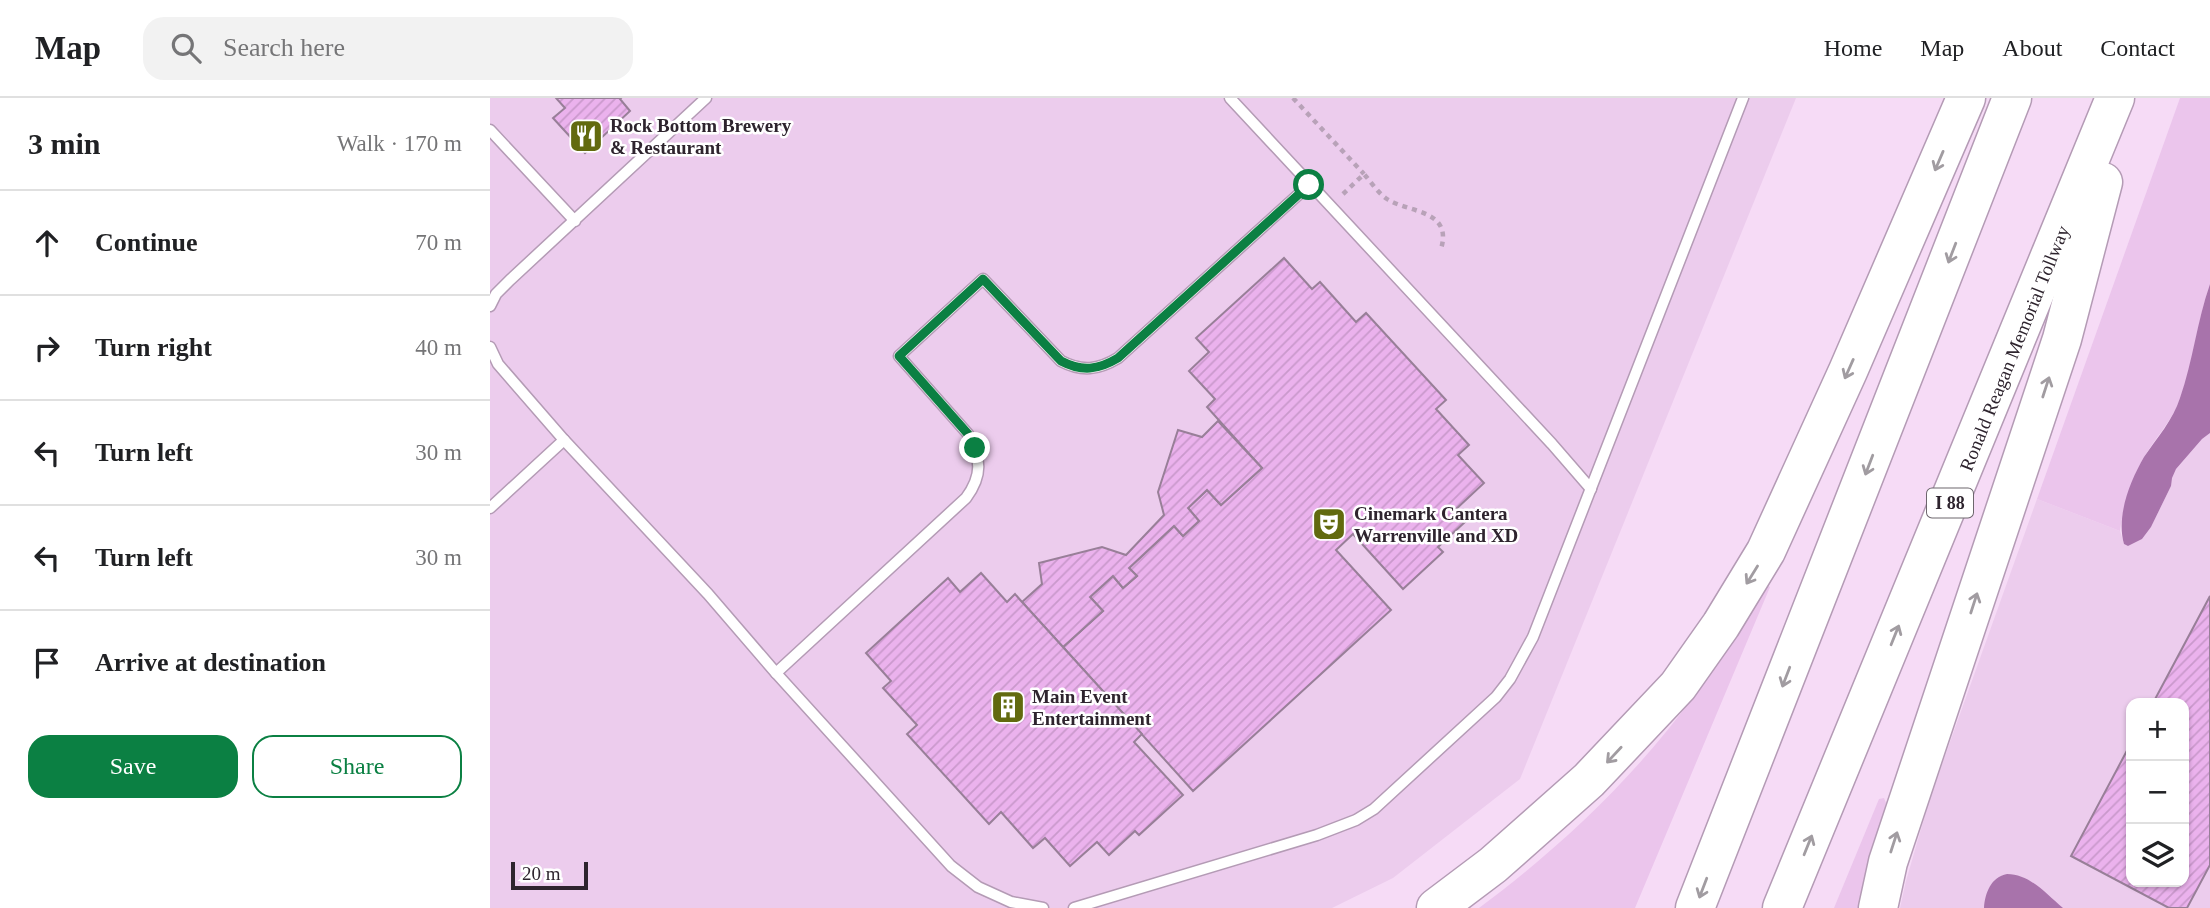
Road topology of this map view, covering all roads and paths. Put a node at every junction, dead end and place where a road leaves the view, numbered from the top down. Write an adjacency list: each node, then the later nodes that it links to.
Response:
1 (706, 98): 13 (lane)
2 (1230, 98): 11 (lane)
3 (1293, 98): 10 (path)
4 (1743, 98): 18 (lane)
5 (1966, 98): 23 (highway, one-way to 23)
6 (2012, 98): 24 (highway, one-way to 24)
7 (2115, 98): 25 (highway, Ronald Reagan Memorial Tollway / I 88, one-way to 7)
8 (2121, 98): 26 (highway, one-way to 8)
9 (490, 130): 13 (lane)
10 (1364, 174): 12 (path); 14 (path)
11 (1309, 185): 12 (lane); 20 (lane)
12 (1330, 207): 18 (lane)
13 (575, 221): 15 (lane)
14 (1441, 248)
15 (490, 306)
16 (490, 347): 17 (lane)
17 (564, 440): 19 (lane); 20 (lane)
18 (1591, 489): 22 (lane)
19 (490, 508)
20 (776, 673): 21 (lane)
21 (1044, 908)
22 (1074, 908)
23 (1436, 908)
24 (1695, 908)
25 (1782, 908)
26 (1878, 908)

